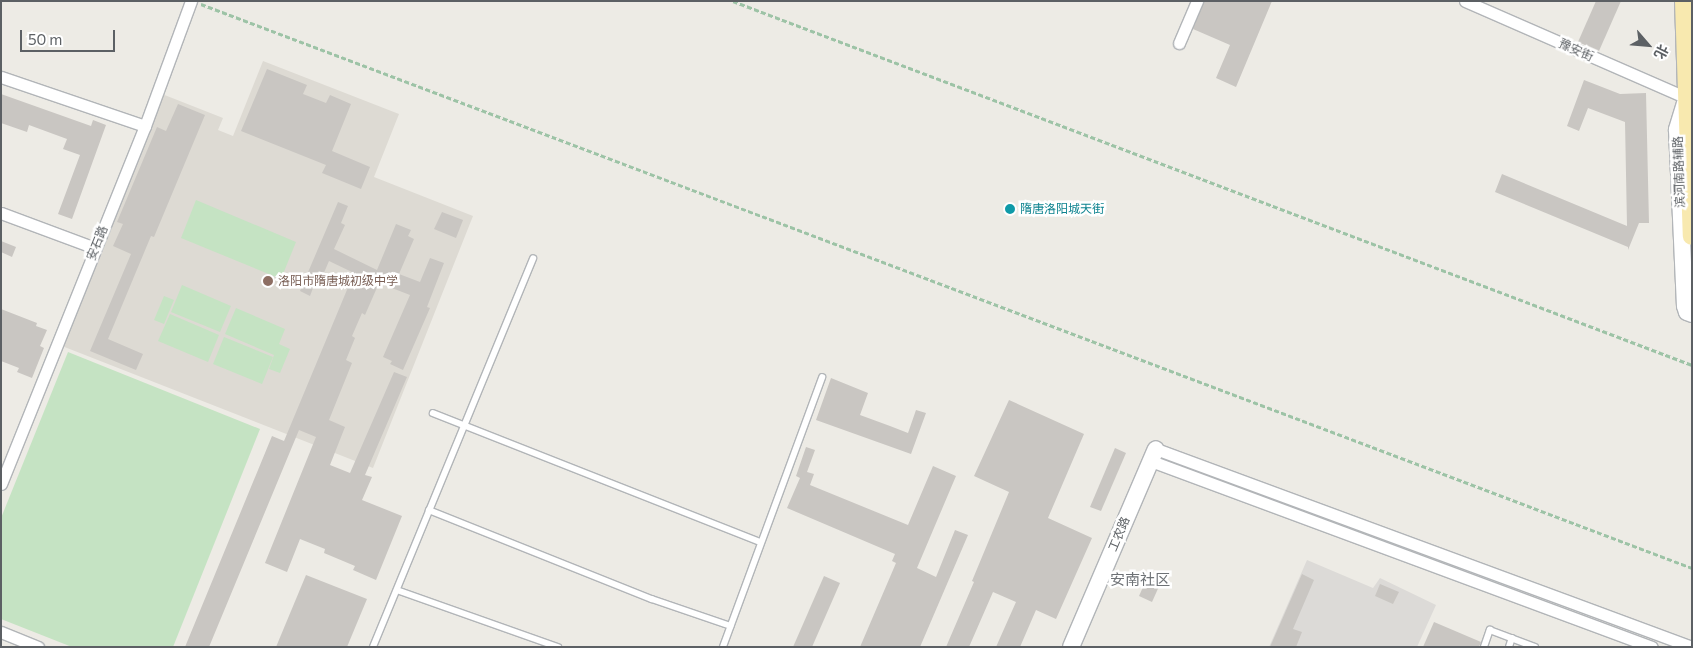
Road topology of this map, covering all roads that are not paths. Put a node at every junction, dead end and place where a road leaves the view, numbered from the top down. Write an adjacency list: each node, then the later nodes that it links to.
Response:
1 (192, 1): 8 (street, 安石路)
2 (1197, 1): 5 (street)
3 (1465, 1): 7 (street, 豫安街)
4 (1684, 1): 7 (main road)
5 (1179, 43)
6 (1, 77): 8 (street)
7 (1689, 92): 10 (main road); 13 (street, 滨河南路辅路)
8 (145, 126): 11 (street, 安石路)
9 (1, 213): 11 (street)
10 (1692, 236)
11 (95, 248): 18 (street, 安石路)
12 (533, 258): 16 (lane)
13 (1688, 310)
14 (822, 378): 20 (lane)
15 (433, 413): 16 (lane)
16 (465, 425): 19 (lane); 20 (lane)
17 (1158, 457): 29 (street, 工农路); 30 (street, 工农路); 34 (street); 35 (street)
18 (1, 484)
19 (429, 510): 21 (lane); 22 (lane)
20 (761, 542): 22 (lane)
21 (397, 590): 26 (lane); 27 (lane)
22 (731, 626): 28 (lane)
23 (1, 632): 25 (street)
24 (1512, 638): 31 (lane); 32 (lane); 33 (lane)
25 (38, 647)
26 (373, 647)
27 (558, 647)
28 (723, 647)
29 (1071, 647)
30 (1081, 647)
31 (1484, 647)
32 (1509, 647)
33 (1534, 647)
34 (1652, 647)
35 (1692, 647)

